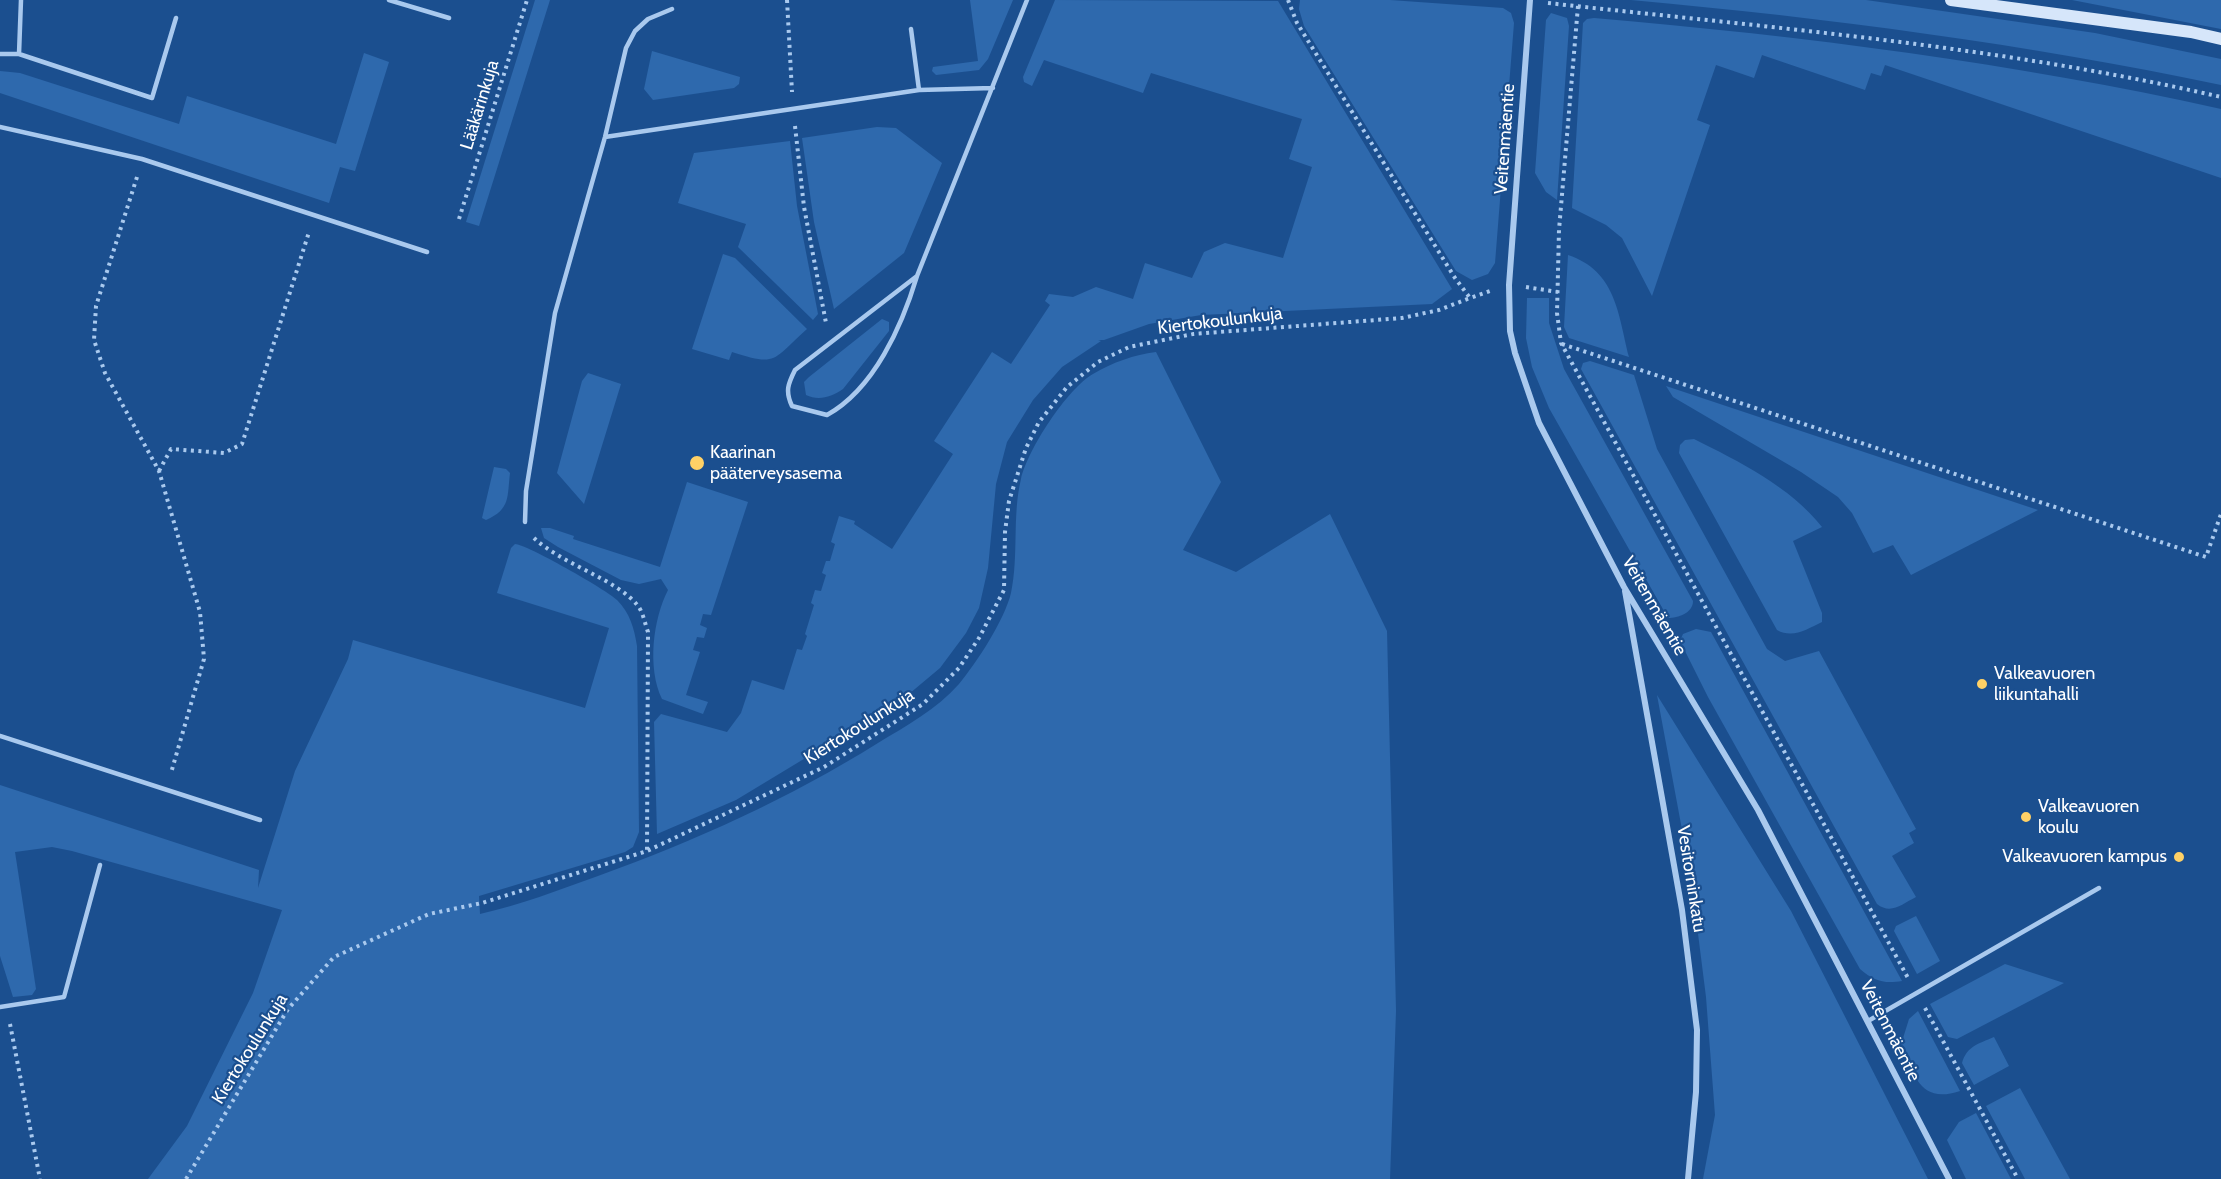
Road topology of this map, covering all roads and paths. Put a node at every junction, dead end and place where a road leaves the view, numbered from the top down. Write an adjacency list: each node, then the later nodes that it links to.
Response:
1 (21, 0): 16 (lane)
2 (389, 0): 12 (lane)
3 (527, 0): 25 (path, Lääkärinkuja)
4 (787, 0): 20 (path)
5 (1028, 0): 17 (lane)
6 (1288, 0): 28 (path)
7 (1530, 0): 9 (path); 35 (street, Veitenmäentie)
8 (1951, 0): 14 (street)
9 (1578, 6): 19 (path); 31 (path)
10 (672, 9): 22 (lane)
11 (176, 18): 16 (lane)
12 (449, 18)
13 (911, 28): 18 (lane)
14 (2221, 39)
15 (0, 54): 16 (lane)
16 (19, 54)
17 (993, 88): 18 (lane); 27 (lane)
18 (918, 90): 20 (lane)
19 (2221, 97)
20 (793, 108): 22 (lane); 30 (path)
21 (0, 127): 23 (lane)
22 (605, 137): 34 (lane)
23 (142, 159): 24 (lane); 32 (path)
24 (315, 214): 26 (lane); 32 (path)
25 (459, 219)
26 (427, 252)
27 (917, 276): 30 (lane); 30 (lane)
28 (1455, 278)
29 (1470, 298): 39 (path, Kiertokoulunkuja)
30 (830, 343)
31 (1562, 343): 33 (path); 42 (path)
32 (159, 471): 37 (path)
33 (2221, 514)
34 (525, 522): 39 (path)
35 (1624, 587): 45 (street, Veitenmäentie); 48 (street, Vesitorninkatu)
36 (0, 736): 37 (lane)
37 (165, 789): 38 (lane)
38 (260, 820)
39 (647, 851): 47 (path, Kiertokoulunkuja)
40 (100, 866): 43 (lane)
41 (2100, 888): 42 (lane)
42 (1917, 994): 45 (lane); 50 (path)
43 (6, 1006): 44 (lane); 46 (path)
44 (0, 1007)
45 (1868, 1021): 49 (street, Veitenmäentie)
46 (40, 1179)
47 (186, 1179)
48 (1688, 1179)
49 (1949, 1179)
50 (2018, 1179)

